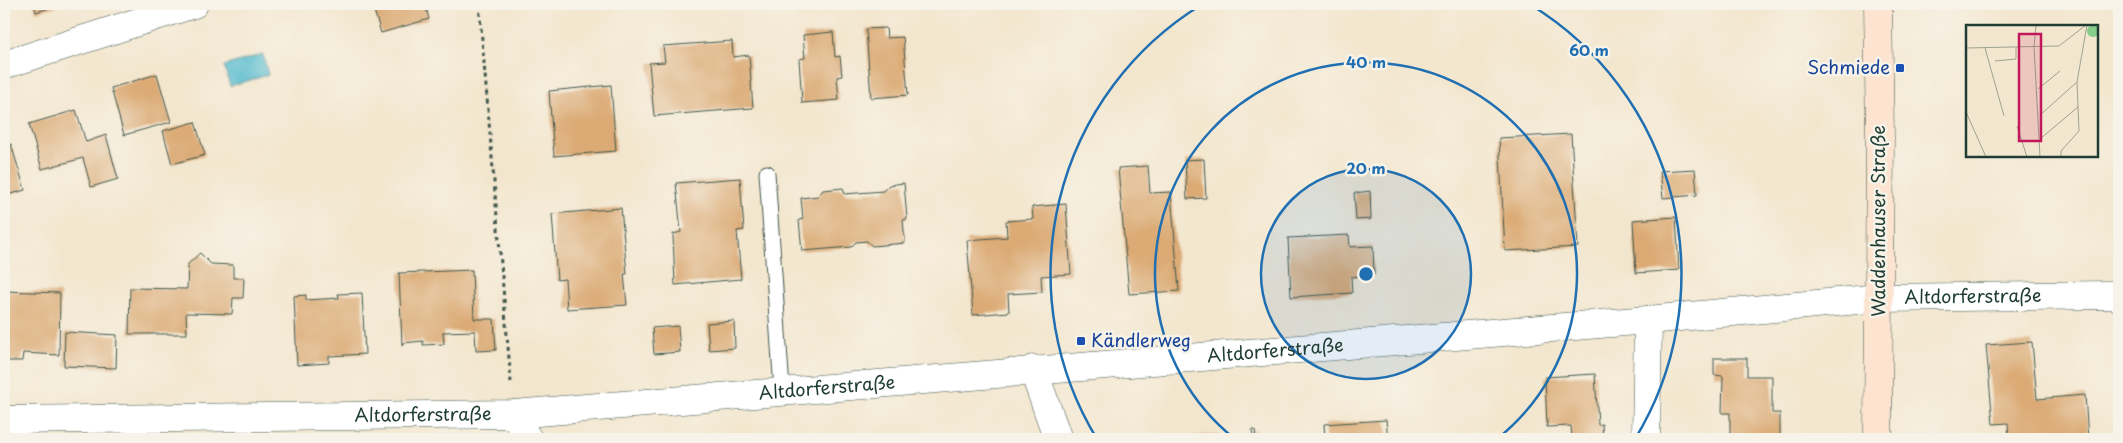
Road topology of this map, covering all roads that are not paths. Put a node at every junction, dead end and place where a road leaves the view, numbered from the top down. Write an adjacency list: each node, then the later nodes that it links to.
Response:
1 (194, 4): 3 (street)
2 (1878, 4): 6 (main road, Waddenhauser Straße)
3 (4, 65)
4 (767, 173): 9 (lane)
5 (2119, 297): 6 (street, Altdorferstraße)
6 (1879, 298): 7 (street, Altdorferstraße); 16 (main road, Waddenhauser Straße)
7 (1648, 320): 8 (street, Altdorferstraße); 15 (street)
8 (1033, 369): 9 (street, Altdorferstraße); 14 (street)
9 (782, 390): 10 (street, Altdorferstraße)
10 (514, 414): 12 (street, Altdorferstraße); 13 (street)
11 (4, 420): 12 (street, Altdorferstraße)
12 (44, 430)
13 (528, 439)
14 (1058, 439)
15 (1646, 439)
16 (1878, 439)

